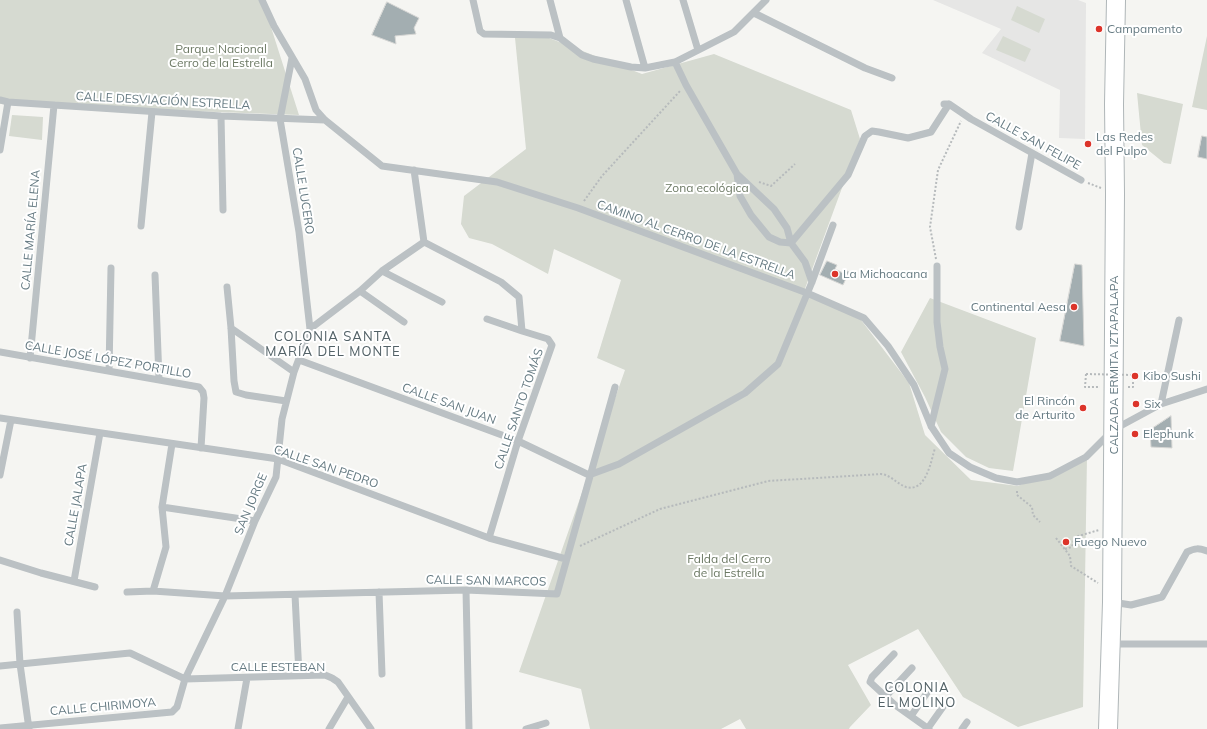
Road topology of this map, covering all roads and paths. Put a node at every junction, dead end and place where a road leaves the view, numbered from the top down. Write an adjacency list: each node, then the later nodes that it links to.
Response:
1 (262, 0): 11 (street, CAMINO AL CERRO DE LA ESTRELLA)
2 (473, 0): 9 (street)
3 (550, 0): 9 (street)
4 (626, 0): 13 (street)
5 (683, 0): 10 (street)
6 (766, 0): 8 (street)
7 (1114, 1): 31 (main road, CALZADA ERMITA IZTAPALAPA)
8 (754, 13): 10 (street); 14 (street)
9 (560, 38): 13 (street)
10 (698, 50): 12 (street)
11 (292, 58): 22 (street, CALLE LUCERO); 23 (street, CAMINO AL CERRO DE LA ESTRELLA)
12 (675, 62): 13 (street); 15 (street)
13 (645, 68)
14 (892, 78)
15 (686, 85): 28 (street); 32 (path)
16 (0, 100): 17 (street, CALLE DESVIACIÓN ESTRELLA)
17 (8, 102): 18 (street, CALLE DESVIACIÓN ESTRELLA); 24 (street)
18 (54, 105): 19 (street, CALLE DESVIACIÓN ESTRELLA); 55 (street, CALLE MARÍA ELENA)
19 (152, 112): 21 (street, CALLE DESVIACIÓN ESTRELLA); 35 (street)
20 (964, 114): 25 (street, CALLE SAN FELIPE); 38 (street, CALLE SAN FELIPE); 39 (path)
21 (221, 116): 22 (street, CALLE DESVIACIÓN ESTRELLA); 33 (street)
22 (280, 119): 23 (street, CALLE DESVIACIÓN ESTRELLA); 52 (street, CALLE LUCERO)
23 (325, 120): 27 (street, CAMINO AL CERRO DE LA ESTRELLA)
24 (0, 150)
25 (1032, 153): 29 (street, CALLE SAN FELIPE); 36 (street)
26 (795, 164): 30 (path)
27 (414, 170): 32 (street, CAMINO AL CERRO DE LA ESTRELLA); 37 (street)
28 (737, 174): 38 (street); 38 (street)
29 (1081, 180): 31 (path, CALLE SAN FELIPE)
30 (757, 181)
31 (1115, 194): 69 (main road, CALZADA ERMITA IZTAPALAPA)
32 (578, 208): 46 (street, CAMINO AL CERRO DE LA ESTRELLA)
33 (222, 210)
34 (833, 225): 43 (street)
35 (141, 226)
36 (1019, 227)
37 (424, 242): 41 (street); 53 (street)
38 (791, 243): 43 (street)
39 (937, 266): 68 (street)
40 (111, 268): 57 (street)
41 (382, 271): 45 (street); 47 (street)
42 (155, 275): 59 (street)
43 (812, 282): 46 (street)
44 (227, 287): 51 (street)
45 (360, 291): 50 (street); 52 (street)
46 (807, 293): 68 (street, CAMINO AL CERRO DE LA ESTRELLA); 77 (street)
47 (442, 302)
48 (487, 319): 53 (street)
49 (1179, 320): 65 (street)
50 (404, 322)
51 (231, 328): 58 (street); 64 (street)
52 (310, 329): 56 (street, SAN JORGE)
53 (522, 331): 72 (street, CALLE SANTO TOMÁS)
54 (0, 352): 55 (street, CALLE JOSÉ LÓPEZ PORTILLO)
55 (30, 358): 57 (street, CALLE JOSÉ LÓPEZ PORTILLO)
56 (299, 360): 58 (street, SAN JORGE); 72 (street, CALLE SAN JUAN)
57 (110, 371): 59 (street, CALLE JOSÉ LÓPEZ PORTILLO)
58 (294, 372): 64 (street, SAN JORGE)
59 (159, 379): 74 (street, CALLE JOSÉ LÓPEZ PORTILLO)
60 (615, 387): 77 (street, CALLE SAN MARCOS)
61 (1085, 387): 62 (path, bridge)
62 (1133, 387)
63 (1207, 389): 65 (street, CAMINO AL CERRO DE LA ESTRELLA)
64 (286, 401): 75 (street, SAN JORGE)
65 (1162, 404): 69 (street, CAMINO AL CERRO DE LA ESTRELLA)
66 (0, 418): 67 (street, CALLE SAN PEDRO)
67 (11, 420): 70 (street, CALLE SAN PEDRO); 76 (street)
68 (931, 426): 71 (street, CAMINO AL CERRO DE LA ESTRELLA)
69 (1113, 430): 78 (street, CAMINO AL CERRO DE LA ESTRELLA); 82 (main road, CALZADA ERMITA IZTAPALAPA)
70 (100, 433): 73 (street, CALLE SAN PEDRO); 89 (street, CALLE JALAPA)
71 (938, 437): 78 (street, CAMINO AL CERRO DE LA ESTRELLA); 87 (path)
72 (518, 441): 77 (street, CALLE SAN JUAN); 83 (street, CALLE SANTO TOMÁS)
73 (172, 444): 74 (street, CALLE SAN PEDRO); 79 (street)
74 (201, 448): 75 (street, CALLE SAN PEDRO)
75 (278, 459): 80 (street, SAN JORGE); 83 (street, CALLE SAN PEDRO)
76 (0, 475)
77 (589, 475): 87 (street, CALLE SAN MARCOS)
78 (1017, 482): 81 (path)
79 (162, 507): 80 (street); 92 (street)
80 (256, 521): 96 (street, SAN JORGE)
81 (1040, 522)
82 (1112, 527): 85 (path); 97 (main road, CALZADA ERMITA IZTAPALAPA)
83 (489, 538): 87 (street, CALLE SAN PEDRO)
84 (1056, 538): 85 (path)
85 (1065, 549): 97 (path)
86 (1207, 551): 97 (street)
87 (567, 555): 91 (street, CALLE SAN MARCOS)
88 (0, 560): 89 (street)
89 (74, 581): 90 (street)
90 (95, 587)
91 (466, 590): 94 (street, CALLE SAN MARCOS); 121 (street)
92 (153, 591): 93 (street, CALLE SAN MARCOS); 96 (street, CALLE SAN MARCOS)
93 (127, 592)
94 (379, 592): 95 (street, CALLE SAN MARCOS); 105 (street)
95 (295, 595): 96 (street, CALLE SAN MARCOS); 106 (street)
96 (224, 596): 108 (street, SAN JORGE)
97 (1112, 596): 99 (main road, CALZADA ERMITA IZTAPALAPA)
98 (17, 612): 102 (street)
99 (1110, 644): 100 (street); 125 (main road, CALZADA ERMITA IZTAPALAPA)
100 (1207, 644)
101 (894, 654): 110 (street)
102 (20, 664): 103 (street); 108 (street); 116 (street)
103 (0, 666)
104 (912, 668): 110 (street)
105 (382, 674)
106 (299, 675): 107 (street, CALLE ESTEBAN); 111 (street, CALLE ESTEBAN)
107 (247, 678): 108 (street, CALLE ESTEBAN); 118 (street)
108 (184, 679): 116 (street, CALLE CHIRIMOYA)
109 (929, 690): 113 (street)
110 (886, 696): 113 (street)
111 (348, 697): 119 (street); 120 (street, CALLE ESTEBAN)
112 (945, 704): 123 (street)
113 (911, 716): 123 (street)
114 (967, 722): 124 (street)
115 (546, 723): 122 (street)
116 (28, 727): 117 (street, CALLE CHIRIMOYA)
117 (0, 728)
118 (238, 729)
119 (329, 729)
120 (371, 729)
121 (469, 729)
122 (526, 729)
123 (928, 729)
124 (962, 729)
125 (1108, 729)

